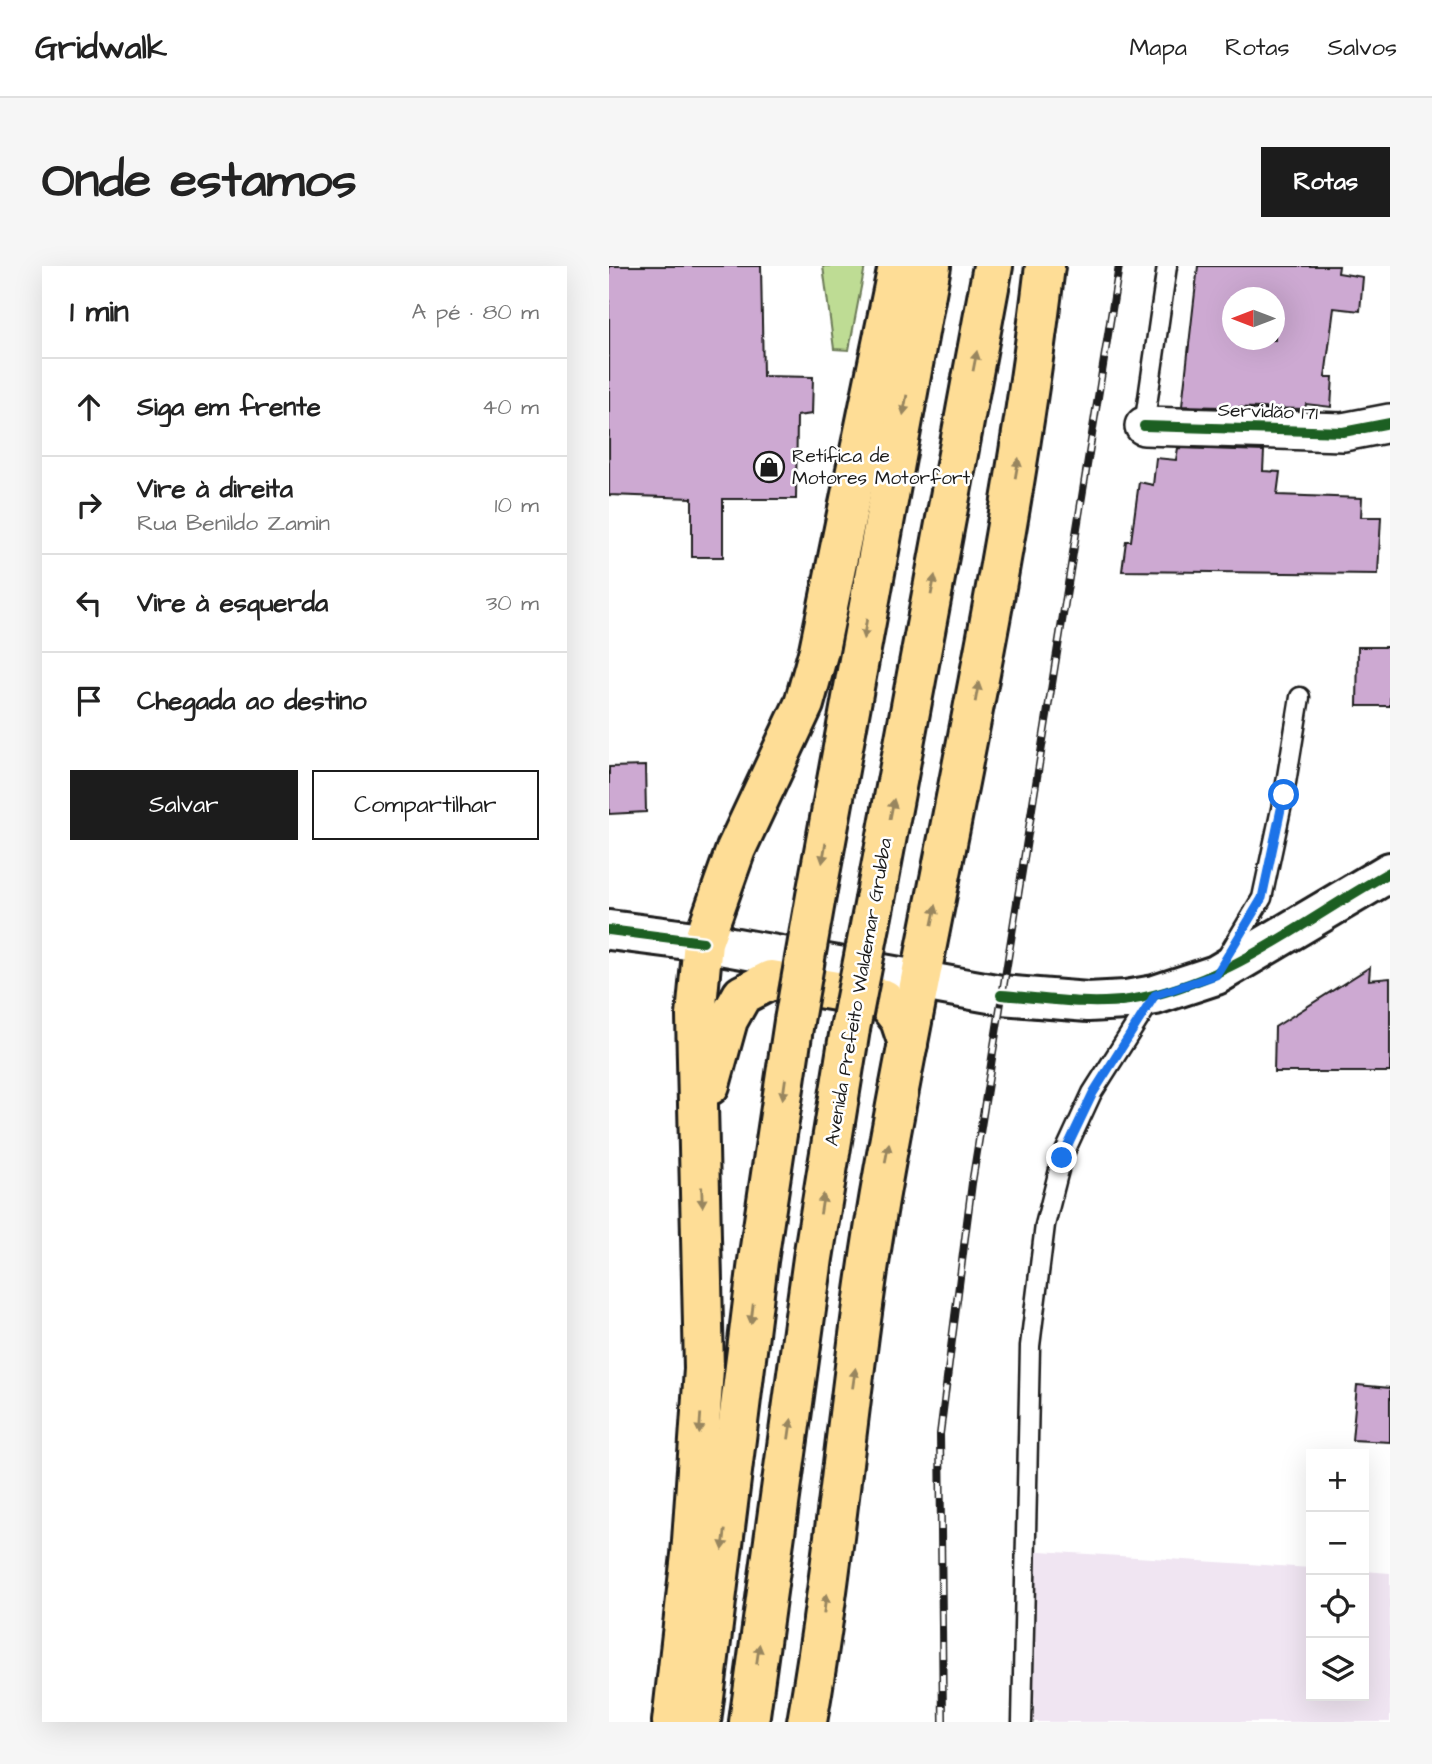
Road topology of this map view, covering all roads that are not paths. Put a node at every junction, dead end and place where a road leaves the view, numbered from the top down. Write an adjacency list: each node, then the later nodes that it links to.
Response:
1 (898, 266): 11 (highway)
2 (931, 266): 18 (highway, one-way to 18, bridge)
3 (993, 266): 19 (highway, Avenida Prefeito Waldemar Grubba, one-way to 3, bridge)
4 (1045, 266): 13 (highway, one-way to 4)
5 (1167, 266): 7 (lane)
6 (1390, 423): 7 (street, Servidão 171)
7 (1144, 426)
8 (1300, 697): 12 (lane)
9 (1390, 872): 12 (main road)
10 (609, 930): 11 (main road)
11 (703, 942): 13 (main road); 16 (highway)
12 (1216, 975): 14 (main road)
13 (920, 982): 14 (main road); 15 (highway)
14 (1155, 995): 21 (lane)
15 (908, 1044): 16 (highway); 20 (highway, one-way to 15)
16 (700, 1145): 17 (highway, one-way to 17)
17 (672, 1722)
18 (701, 1722)
19 (749, 1722)
20 (807, 1722)
21 (1022, 1722)

